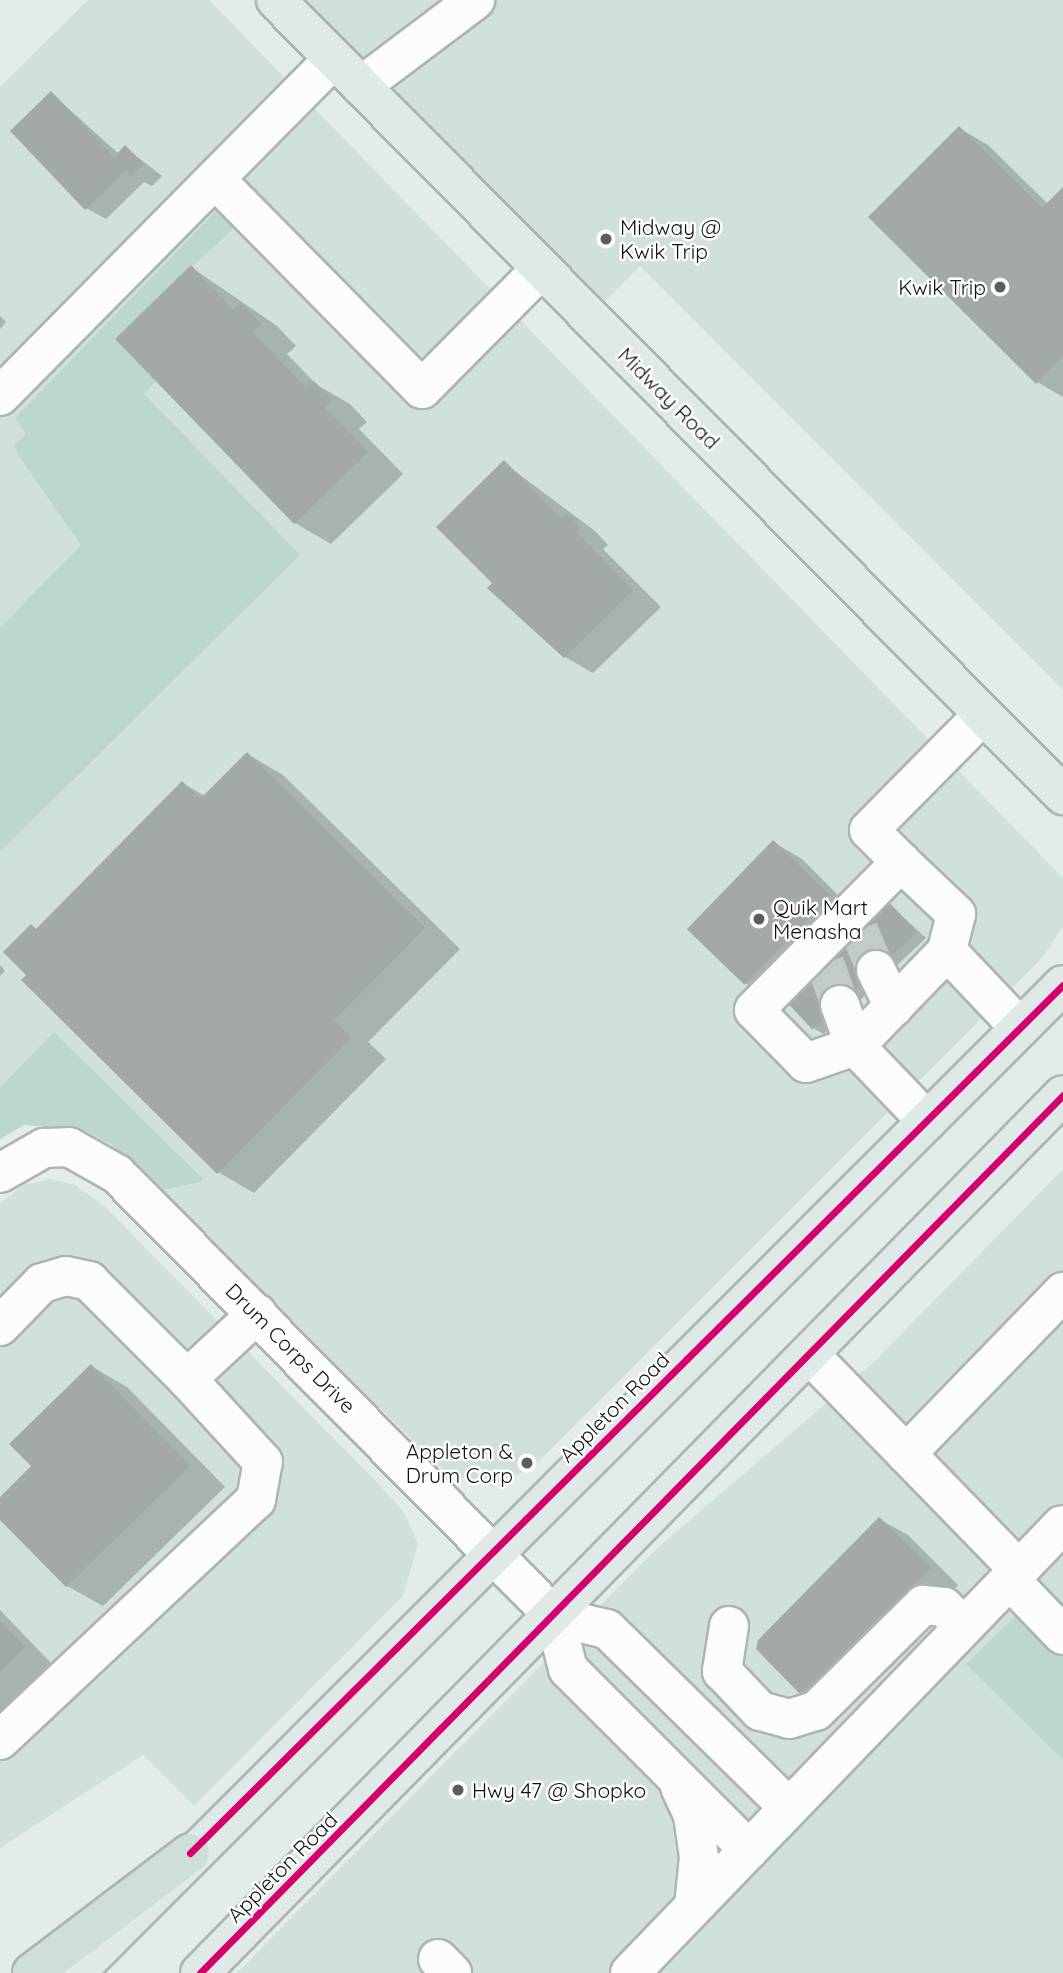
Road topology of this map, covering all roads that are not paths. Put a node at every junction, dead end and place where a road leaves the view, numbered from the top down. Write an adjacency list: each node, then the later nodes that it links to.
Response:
1 (276, 0): 3 (main road, Midway Road)
2 (475, 0): 4 (street)
3 (334, 59): 4 (main road, Midway Road); 5 (street)
4 (361, 86): 6 (main road, Midway Road)
5 (215, 179): 6 (street); 7 (street)
6 (541, 269): 8 (main road, Midway Road)
7 (0, 396)
8 (983, 715): 9 (main road, Midway Road); 10 (street)
9 (1063, 795)
10 (901, 862): 11 (street); 17 (street)
11 (947, 951): 15 (street); 16 (street)
12 (876, 970): 15 (street)
13 (1063, 985): 16 (main road, Appleton Road)
14 (840, 1005): 17 (street)
15 (894, 1007): 17 (street)
16 (1020, 1028): 19 (main road, Appleton Road)
17 (855, 1046): 19 (street)
18 (1063, 1095): 24 (main road, Appleton Road)
19 (927, 1121): 28 (main road, Appleton Road)
20 (0, 1173): 22 (street, Drum Corps Drive)
21 (1063, 1293): 26 (street)
22 (257, 1314): 25 (street); 28 (street, Drum Corps Drive)
23 (0, 1326): 25 (street)
24 (810, 1355): 26 (street); 30 (main road, Appleton Road)
25 (187, 1379): 34 (street)
26 (906, 1454): 29 (street)
27 (1062, 1525): 29 (street)
28 (494, 1551): 30 (street, Drum Corps Drive); 38 (main road, Appleton Road)
29 (1014, 1575): 32 (street); 33 (street)
30 (555, 1617): 35 (street); 36 (street); 42 (main road, Appleton Road)
31 (729, 1626): 32 (street)
32 (964, 1627): 36 (street)
33 (1063, 1635)
34 (0, 1740)
35 (675, 1776): 37 (street); 39 (street)
36 (789, 1808): 37 (street)
37 (749, 1850): 39 (street)
38 (190, 1853): 40 (highway); 41 (main road, Appleton Road)
39 (694, 1906): 43 (street)
40 (32, 1973)
41 (75, 1973)
42 (201, 1973)
43 (630, 1973)

